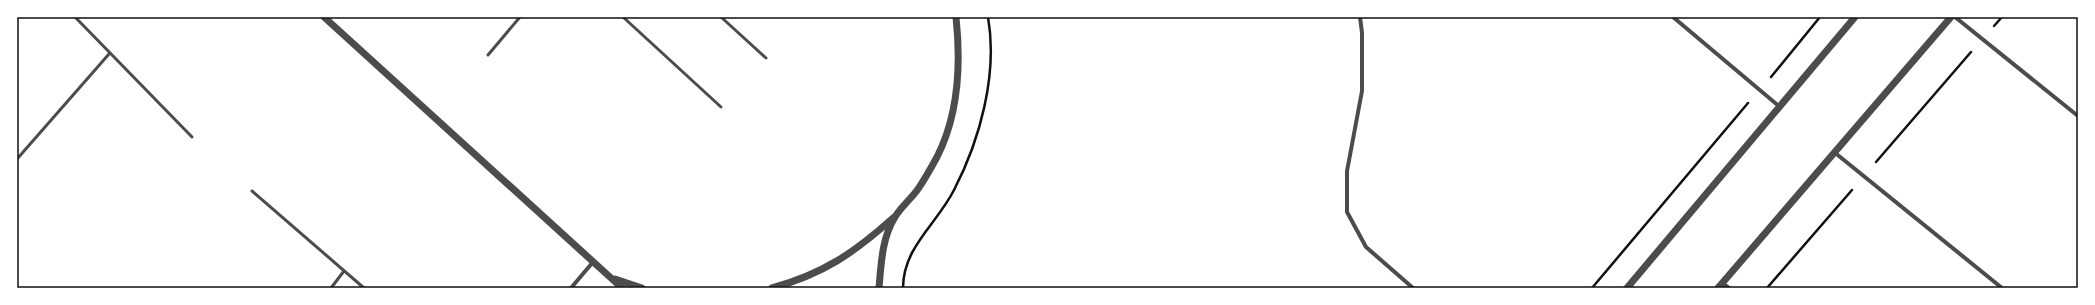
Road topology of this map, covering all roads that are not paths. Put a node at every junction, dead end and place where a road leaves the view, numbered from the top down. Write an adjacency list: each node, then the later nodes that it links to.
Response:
1 (75, 17): 12 (lane)
2 (324, 17): 23 (street)
3 (520, 17): 13 (lane)
4 (623, 17): 15 (lane)
5 (721, 17): 14 (lane)
6 (956, 17): 22 (street)
7 (1360, 17): 34 (street)
8 (1673, 17): 16 (street)
9 (1855, 17): 16 (street)
10 (1951, 17): 19 (street)
11 (1955, 17): 17 (street)
12 (109, 54): 18 (lane); 20 (lane)
13 (488, 55)
14 (766, 58)
15 (721, 107)
16 (1780, 107): 35 (street)
17 (2078, 116)
18 (192, 137)
19 (1834, 152): 26 (street); 37 (street)
20 (17, 159)
21 (252, 191): 24 (lane)
22 (894, 217): 32 (street); 33 (street)
23 (593, 262): 25 (street); 29 (street)
24 (344, 271): 27 (lane); 28 (lane)
25 (609, 277): 30 (street); 31 (street)
26 (1720, 285): 36 (street)
27 (331, 288)
28 (364, 288)
29 (572, 288)
30 (622, 288)
31 (642, 288)
32 (772, 288)
33 (879, 288)
34 (1413, 288)
35 (1627, 288)
36 (1729, 288)
37 (2002, 288)

